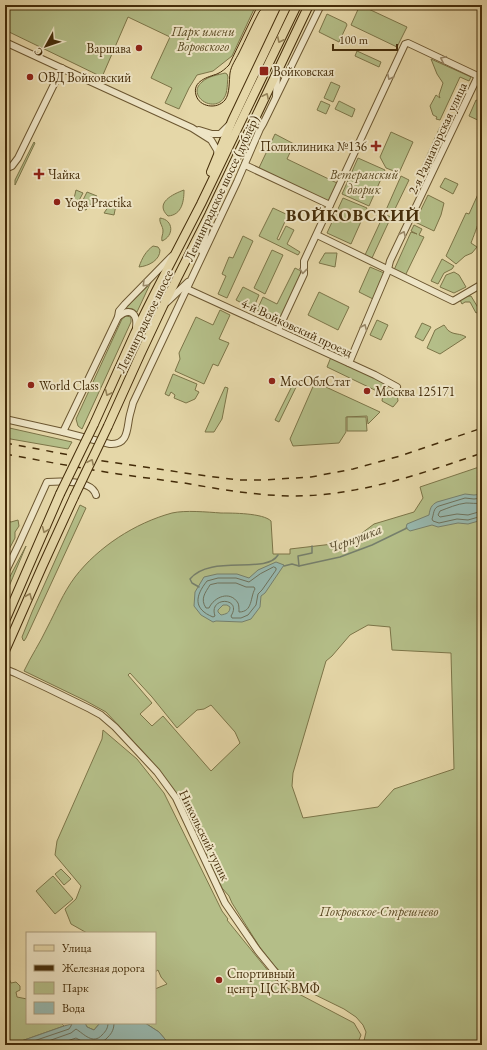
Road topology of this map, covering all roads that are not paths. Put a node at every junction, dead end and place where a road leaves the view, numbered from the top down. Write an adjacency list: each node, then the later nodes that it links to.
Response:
1 (287, 5): 10 (main road, Ленинградское шоссе (дублёр))
2 (297, 5): 15 (main road, Ленинградское шоссе, one-way to 15)
3 (311, 5): 7 (main road, Ленинградское шоссе)
4 (321, 5): 9 (street, Ленинградское шоссе (дублёр))
5 (5, 42): 6 (street)
6 (62, 68): 11 (street); 14 (street)
7 (278, 71): 9 (street); 17 (main road, Ленинградское шоссе, one-way to 7)
8 (480, 77): 16 (street, one-way to 16); 21 (street, 2-я Радиаторская улица, one-way to 8)
9 (276, 99): 13 (street, Ленинградское шоссе (дублёр))
10 (232, 121): 11 (street); 12 (main road, Ленинградское шоссе (дублёр))
11 (192, 128): 12 (street)
12 (218, 156): 15 (main road, Ленинградское шоссе (дублёр))
13 (245, 165): 16 (street); 20 (street, Ленинградское шоссе (дублёр))
14 (5, 169)
15 (201, 204): 19 (main road, Ленинградское шоссе)
16 (330, 205): 18 (street)
17 (209, 215): 20 (street); 27 (main road, Ленинградское шоссе)
18 (317, 235): 21 (street); 29 (street, one-way to 29)
19 (180, 245): 28 (street, one-way to 28); 30 (main road, Ленинградское шоссе)
20 (200, 260): 22 (street, Ленинградское шоссе (дублёр))
21 (388, 270): 23 (street); 31 (street, 2-я Радиаторская улица, one-way to 21)
22 (193, 275): 24 (street, Ленинградское шоссе (дублёр)); 25 (street)
23 (482, 284)
24 (187, 288): 26 (street, Ленинградское шоссе (дублёр)); 29 (street, 4-й Войковский проезд)
25 (176, 294): 26 (street); 27 (street)
26 (183, 298): 34 (street, Ленинградское шоссе (дублёр))
27 (163, 306): 38 (main road, Ленинградское шоссе, one-way to 27, bridge)
28 (118, 317): 30 (street); 34 (street)
29 (278, 330): 31 (street, 4-й Войковский проезд)
30 (135, 333): 37 (main road, Ленинградское шоссе, one-way to 37, bridge)
31 (349, 363): 32 (street, 4-й Войковский проезд)
32 (397, 387)
33 (5, 419): 34 (street)
34 (63, 432)
35 (96, 495): 36 (street)
36 (5, 573)
37 (5, 620)
38 (5, 651)
39 (5, 669): 40 (street, Никольский тупик)
40 (284, 983)

